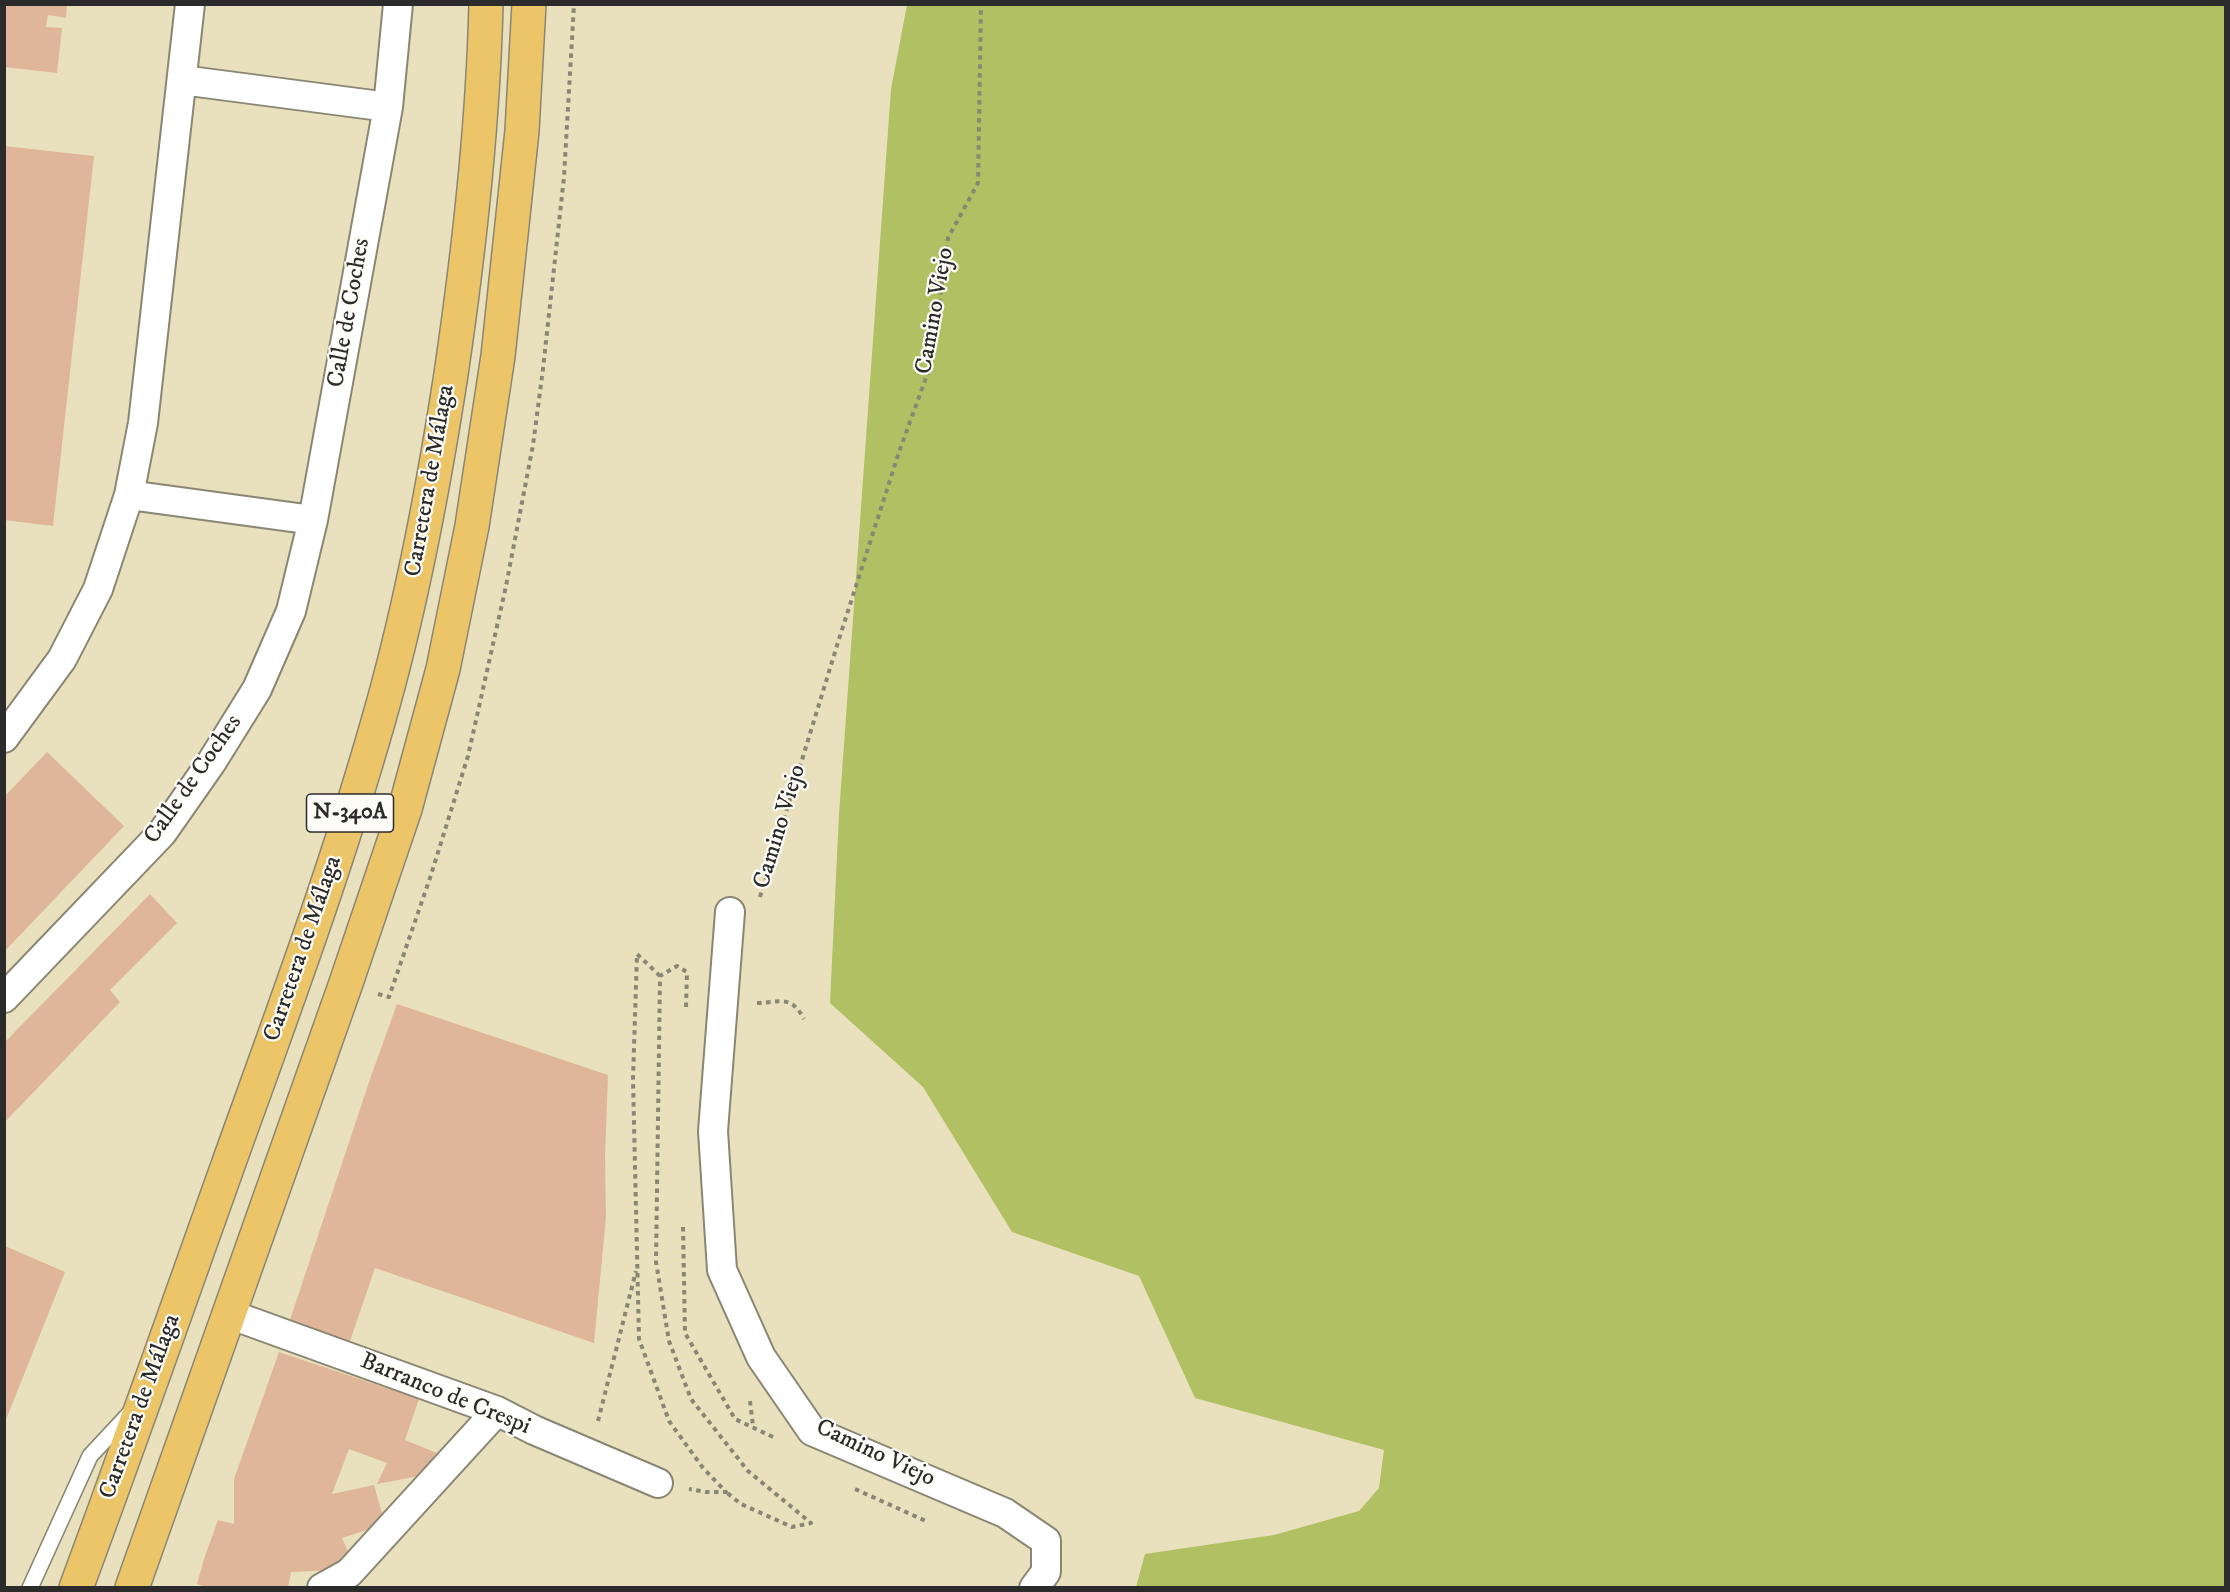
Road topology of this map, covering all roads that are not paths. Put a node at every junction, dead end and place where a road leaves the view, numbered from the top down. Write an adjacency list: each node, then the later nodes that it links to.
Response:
1 (190, 4): 5 (street)
2 (398, 4): 6 (street, Calle de Coches)
3 (486, 4): 13 (highway, Carretera de Málaga / N-340A)
4 (529, 4): 12 (highway, Carretera de Málaga / N-340A)
5 (182, 80): 6 (street); 7 (street)
6 (388, 106): 8 (street, Calle de Coches)
7 (129, 495): 8 (street); 9 (street)
8 (313, 520): 11 (street, Calle de Coches)
9 (4, 738)
10 (730, 912): 20 (street, Camino Viejo)
11 (4, 998)
12 (229, 1314): 14 (street, Barranco de Crespi); 18 (highway, Carretera de Málaga / N-340A)
13 (145, 1398): 16 (lane); 17 (highway, Carretera de Málaga / N-340A)
14 (497, 1412): 15 (street, Barranco de Crespi); 19 (street)
15 (658, 1483)
16 (30, 1587)
17 (76, 1587)
18 (132, 1587)
19 (322, 1587)
20 (1034, 1587)

